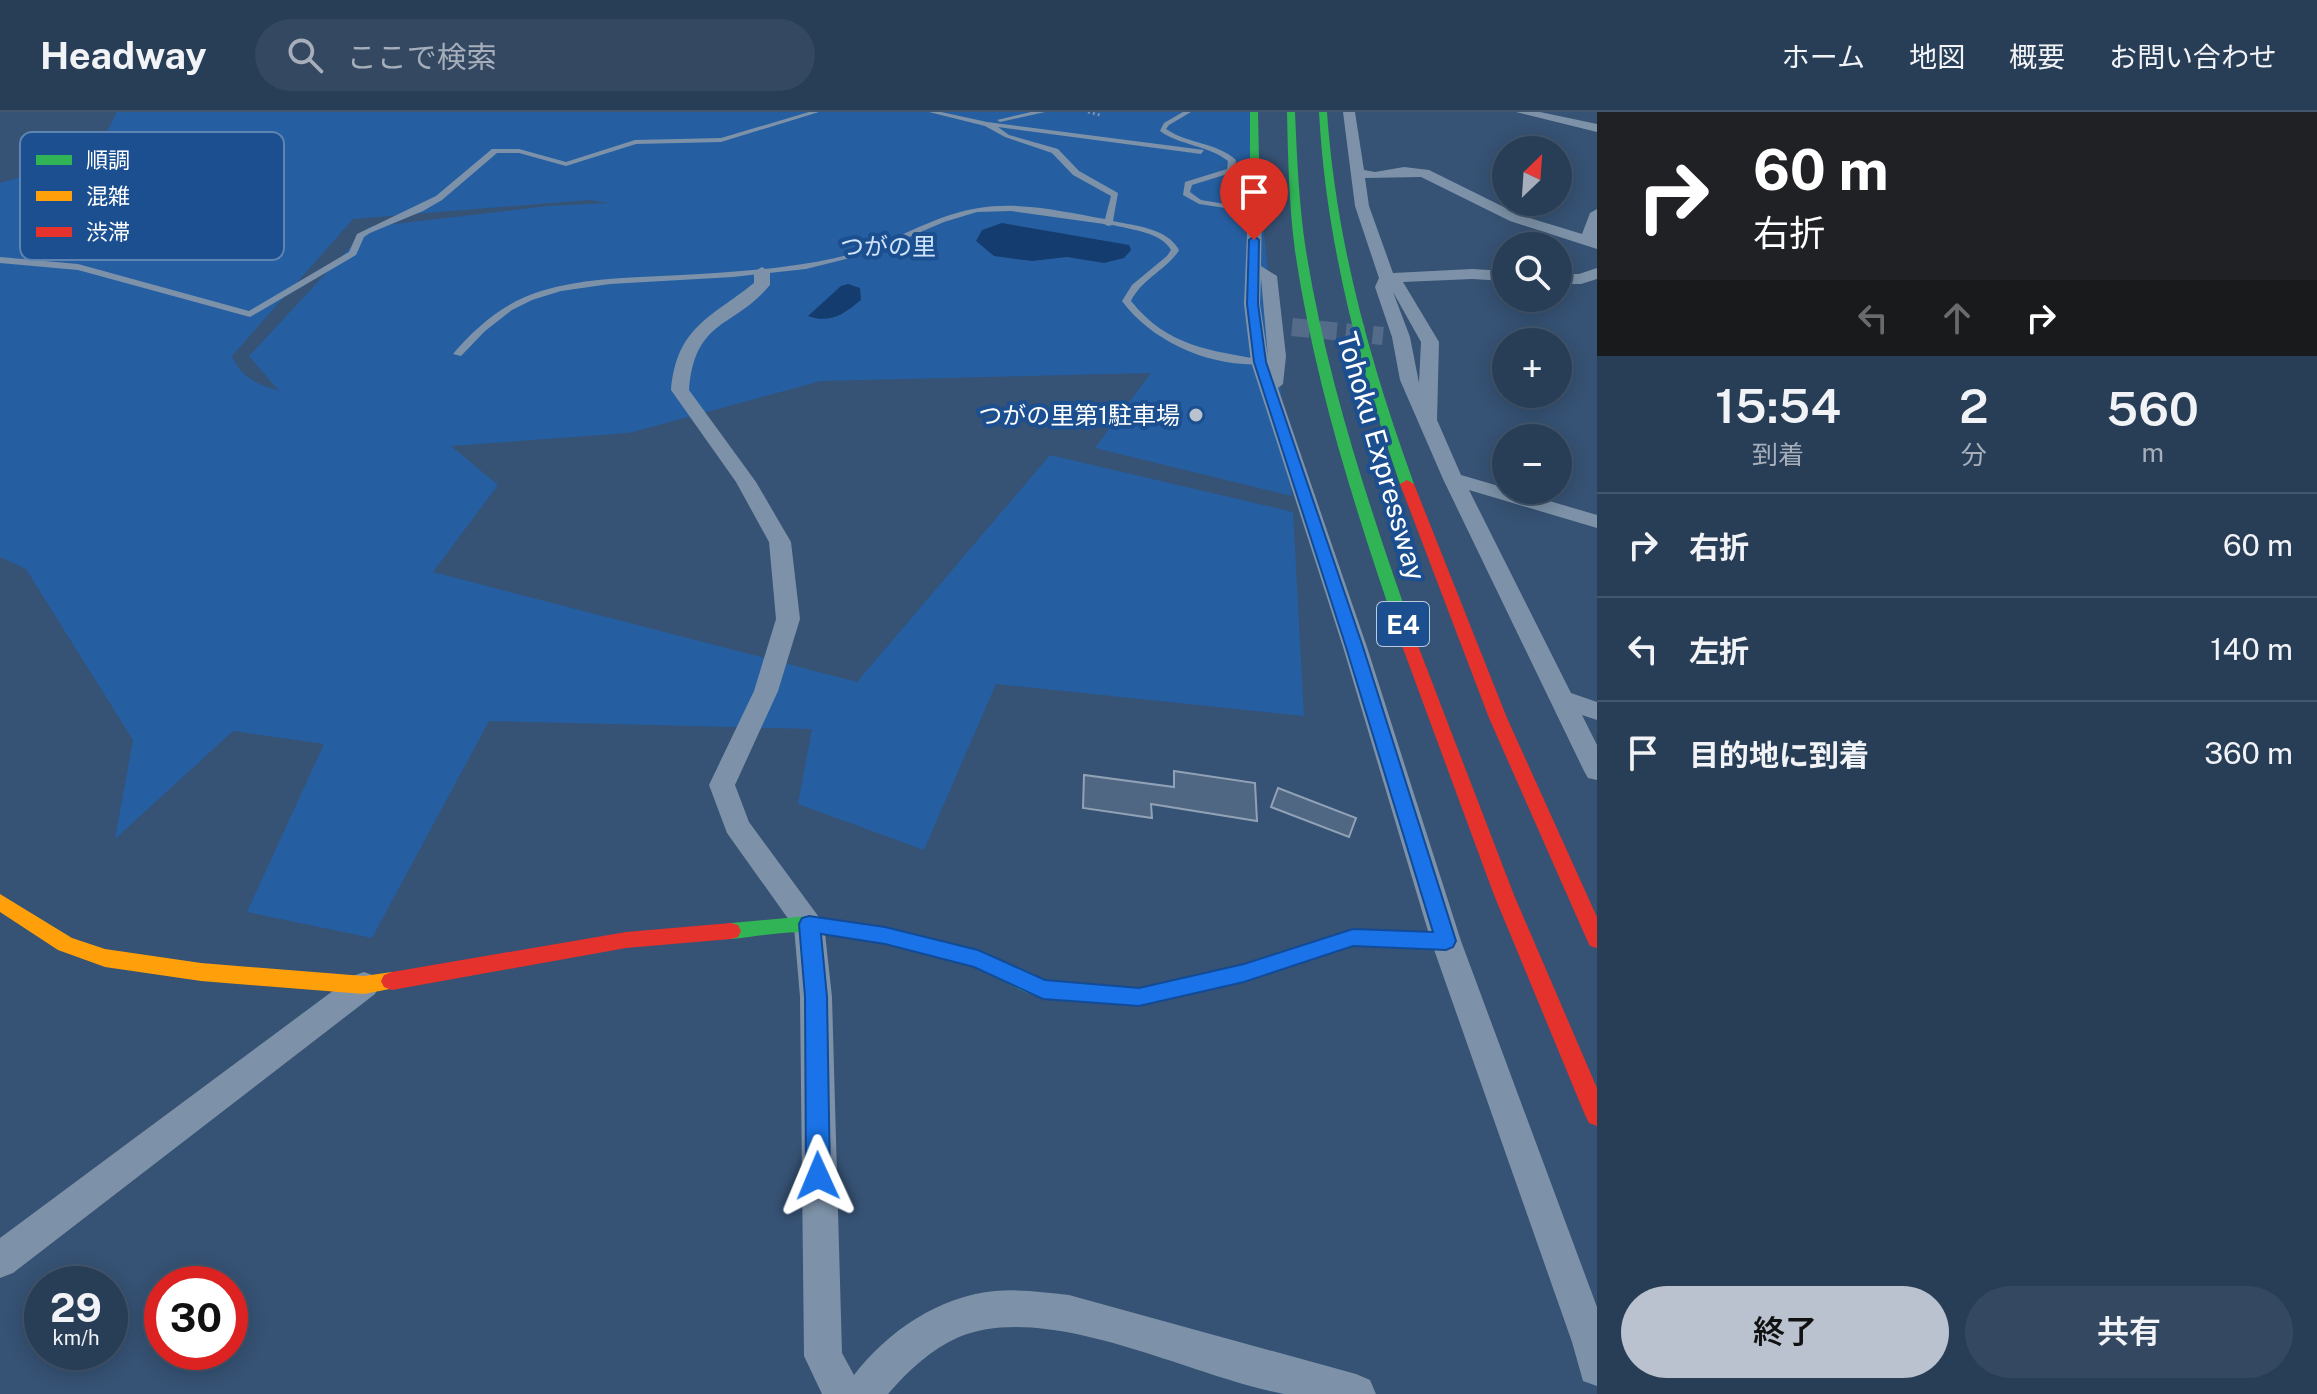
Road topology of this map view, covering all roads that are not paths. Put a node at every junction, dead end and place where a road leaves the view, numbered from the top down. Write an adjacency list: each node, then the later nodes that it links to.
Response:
1 (816, 112): 19 (lane)
2 (932, 112): 11 (lane)
3 (1042, 112): 11 (lane)
4 (1188, 112): 13 (lane)
5 (1254, 112): 15 (main road)
6 (1291, 112): 42 (main road, Tohoku Expressway / E4)
7 (1323, 112): 39 (main road, Tohoku Expressway / E4)
8 (1349, 112): 14 (street)
9 (1522, 112): 10 (street)
10 (1538, 114): 12 (street)
11 (990, 124): 13 (lane); 17 (lane)
12 (1597, 128)
13 (1229, 156): 15 (lane)
14 (1358, 173): 18 (street); 24 (street)
15 (1255, 211): 20 (street)
16 (1597, 213): 18 (street)
17 (1108, 224): 21 (lane); 29 (lane)
18 (1593, 242)
19 (0, 260)
20 (1253, 268): 26 (street); 29 (street)
21 (762, 272): 28 (lane); 38 (street)
22 (1597, 273): 25 (street)
23 (1492, 275): 24 (street)
24 (1387, 278): 31 (street); 31 (street)
25 (1572, 279)
26 (1274, 325): 27 (street); 30 (street)
27 (1292, 327)
28 (458, 354)
29 (1260, 362): 30 (street)
30 (1273, 399): 40 (street)
31 (1427, 420): 32 (street)
32 (1453, 479): 33 (street); 34 (street)
33 (1597, 522)
34 (1562, 699): 35 (street); 36 (street)
35 (1597, 711)
36 (1597, 771)
37 (0, 902): 41 (main road)
38 (809, 924): 40 (main road); 41 (main road); 45 (street)
39 (1597, 940)
40 (1446, 941): 44 (street)
41 (364, 985): 43 (street)
42 (1597, 1115)
43 (0, 1260)
44 (1597, 1367)
45 (843, 1394)
46 (864, 1394): 47 (street)
47 (1356, 1394)

